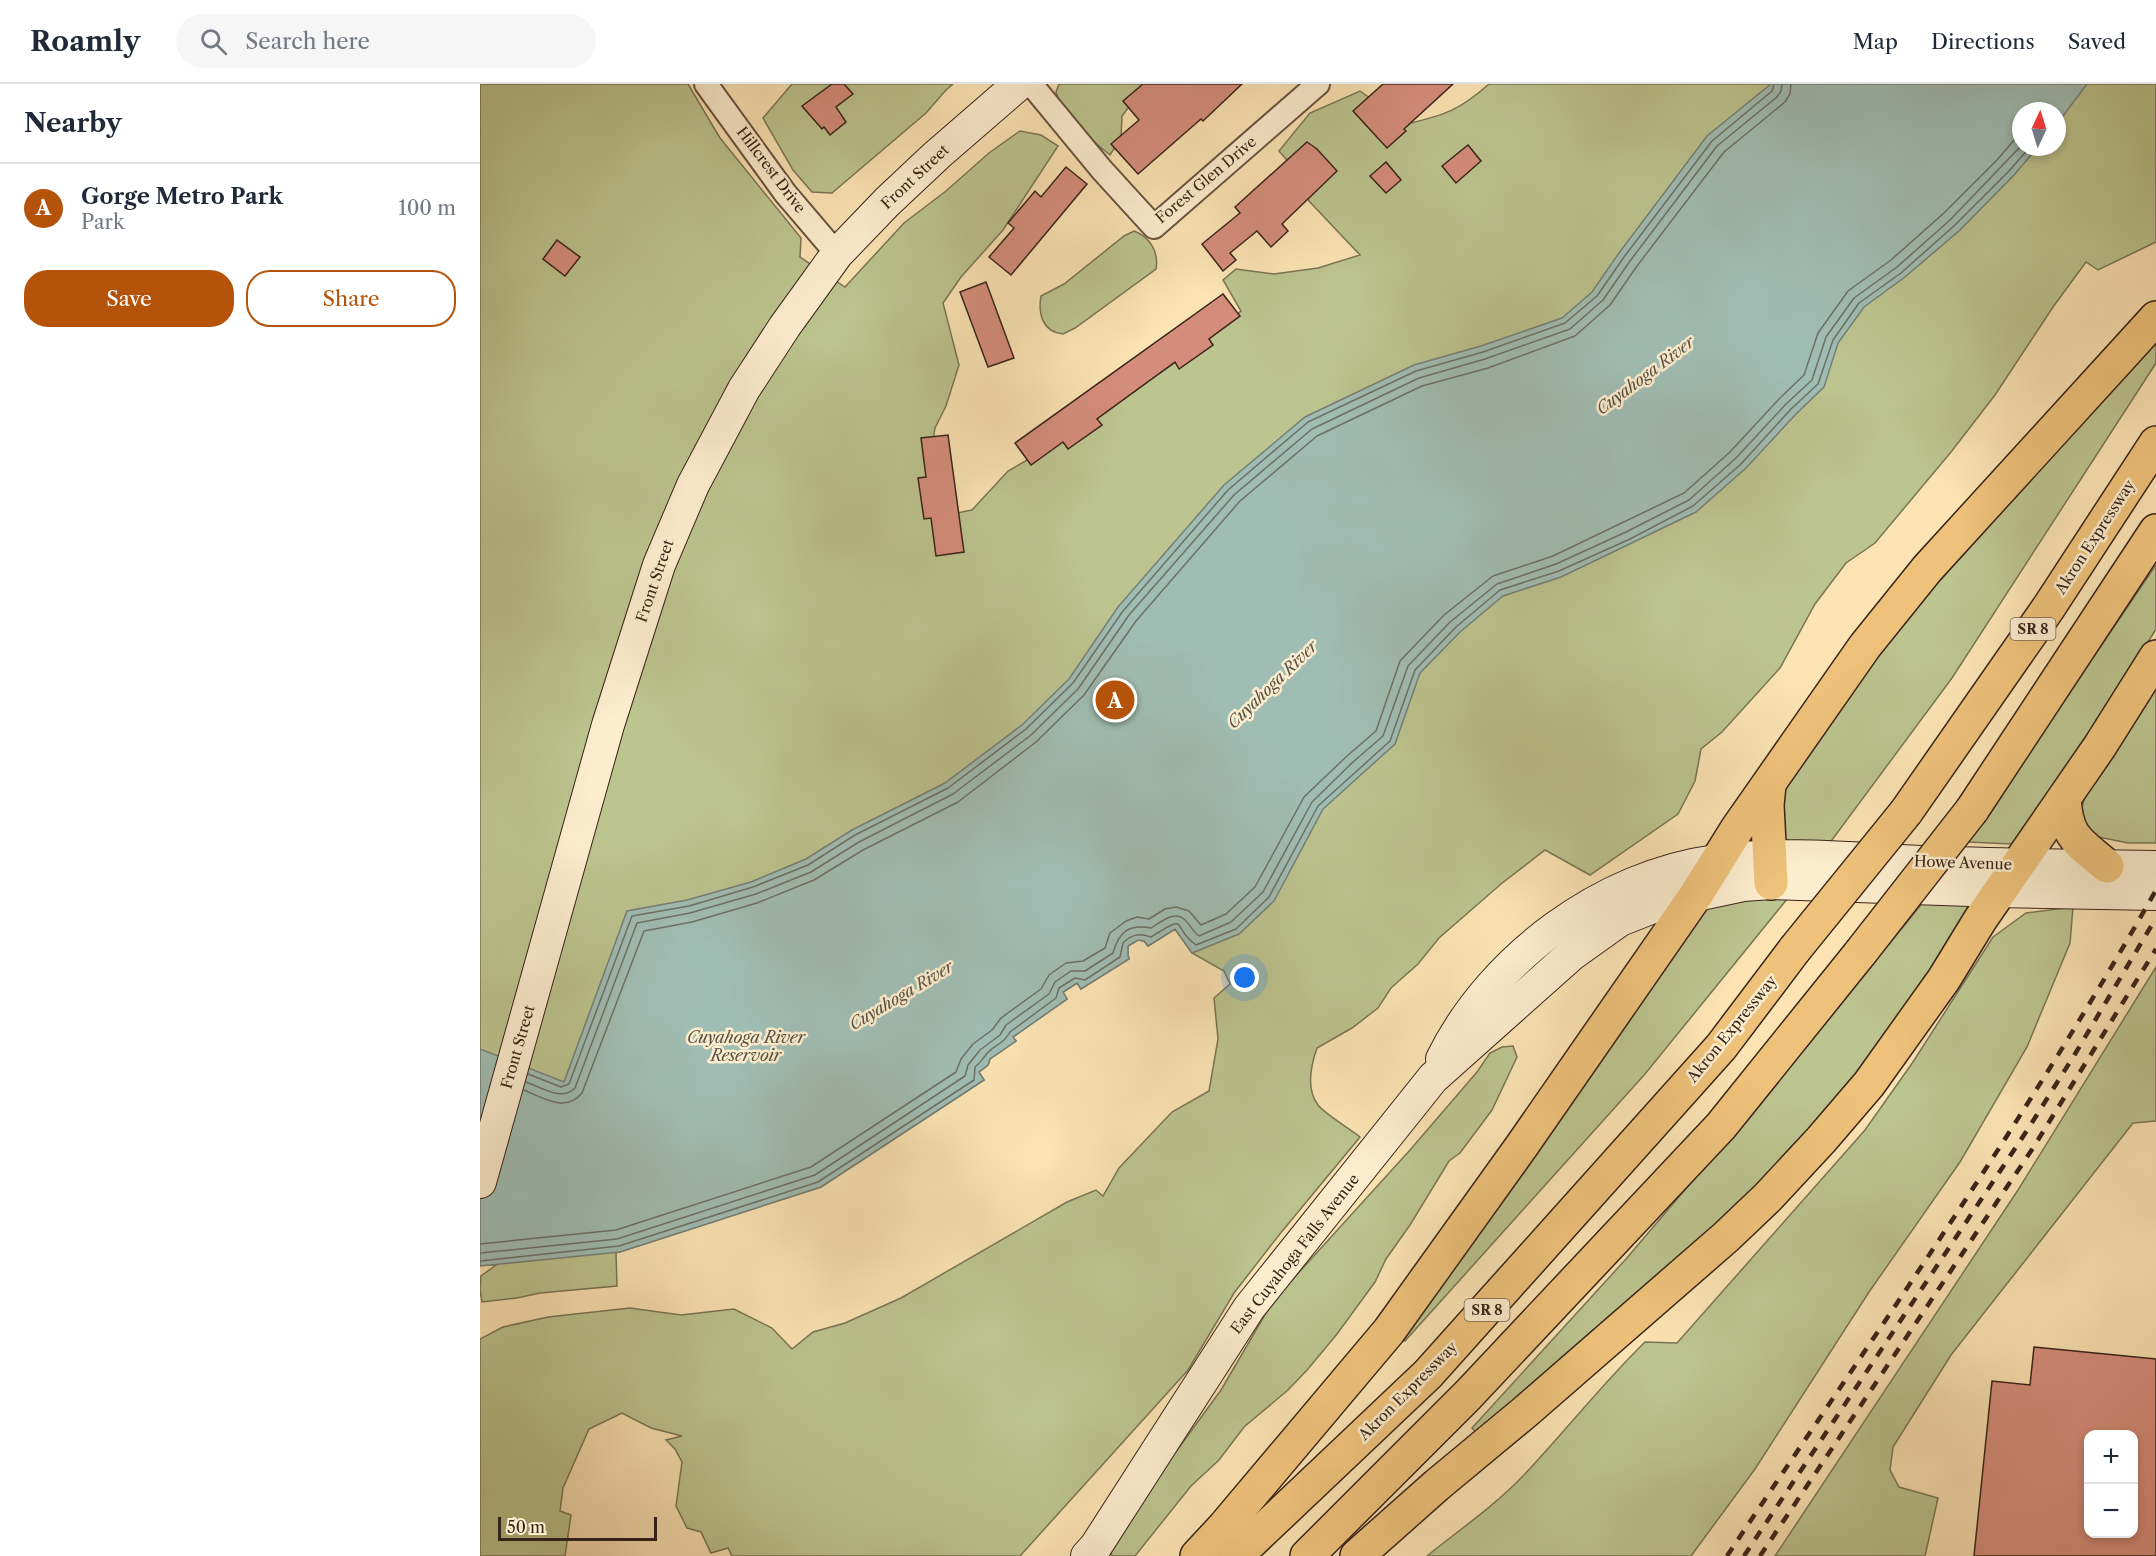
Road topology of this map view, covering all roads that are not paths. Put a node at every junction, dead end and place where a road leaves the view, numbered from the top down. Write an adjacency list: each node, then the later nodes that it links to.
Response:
1 (706, 84): 5 (street, Hillcrest Drive)
2 (1019, 84): 5 (street, Front Street)
3 (1031, 84): 4 (street, Forest Glen Drive)
4 (1318, 84)
5 (837, 254): 19 (street, Front Street)
6 (2156, 318): 10 (highway)
7 (2156, 443): 22 (highway, Akron Expressway / SR 8, bridge)
8 (2156, 531): 23 (highway, SR 8, bridge)
9 (2156, 657): 11 (highway)
10 (1769, 785): 15 (highway); 16 (highway)
11 (2064, 798): 12 (highway); 13 (highway)
12 (2018, 865): 13 (street, Howe Avenue); 15 (street, Howe Avenue); 17 (highway)
13 (2107, 866): 14 (street, Howe Avenue)
14 (2156, 867)
15 (1771, 870): 16 (street, East Cuyahoga Falls Avenue); 17 (street, Howe Avenue)
16 (1709, 882): 20 (street, East Cuyahoga Falls Avenue); 21 (highway)
17 (1999, 891): 18 (street, Howe Avenue); 24 (highway)
18 (2156, 894)
19 (480, 1182)
20 (1087, 1556)
21 (1197, 1556)
22 (1236, 1556)
23 (1307, 1556)
24 (1358, 1556)

